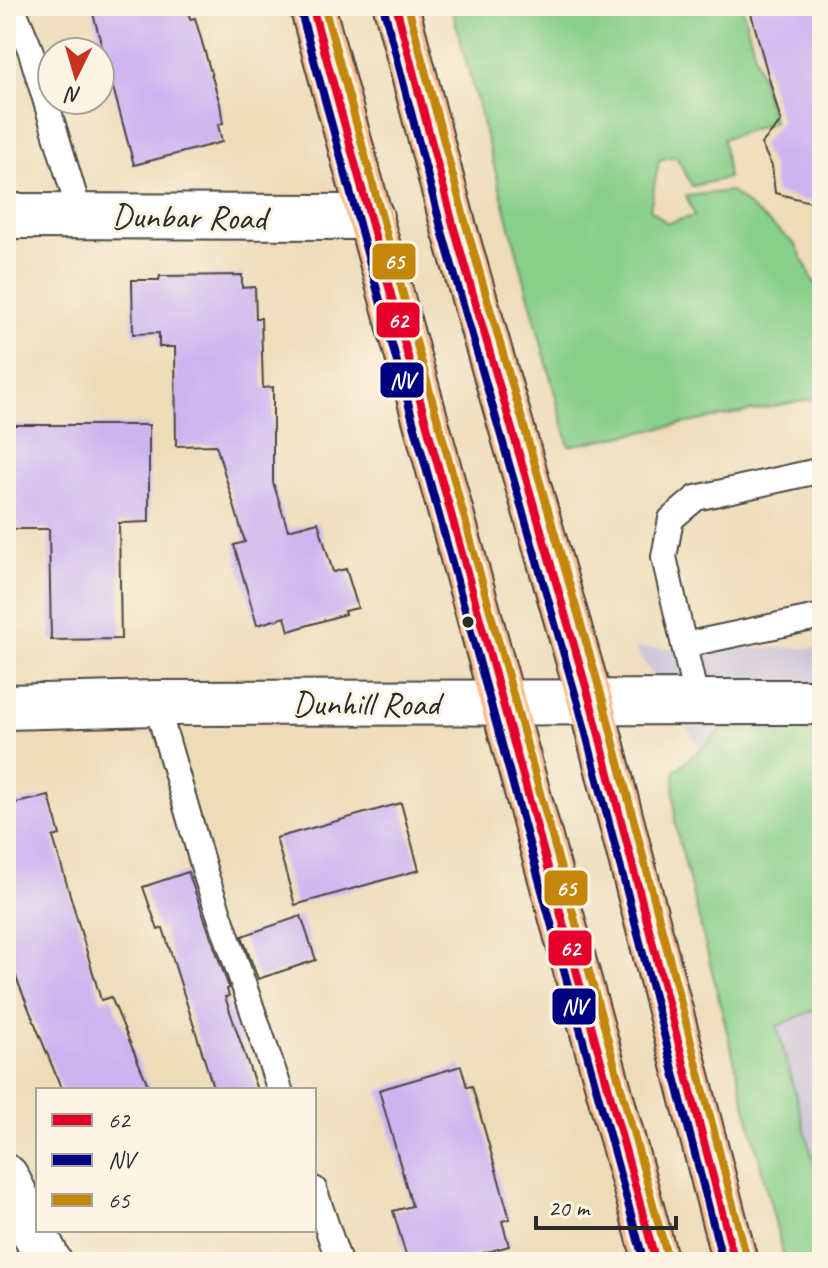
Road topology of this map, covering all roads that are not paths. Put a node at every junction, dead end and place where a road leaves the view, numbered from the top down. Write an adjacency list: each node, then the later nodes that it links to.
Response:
1 (12, 6): 4 (lane)
2 (312, 6): 6 (main road)
3 (396, 6): 14 (main road)
4 (80, 214): 5 (street, Dunbar Road); 6 (street, Dunbar Road)
5 (6, 216)
6 (371, 217): 12 (main road)
7 (822, 470): 9 (lane)
8 (822, 616): 9 (lane)
9 (684, 645): 13 (lane)
10 (822, 702): 13 (street, Dunhill Road)
11 (156, 703): 12 (street, Dunhill Road); 15 (street, Dunhill Road); 16 (lane)
12 (504, 703): 14 (street, Dunhill Road); 21 (main road)
13 (697, 703): 14 (street, Dunhill Road)
14 (591, 704): 22 (main road)
15 (6, 707)
16 (279, 1088)
17 (6, 1177): 19 (street)
18 (316, 1195): 20 (lane)
19 (49, 1262)
20 (339, 1262)
21 (656, 1262)
22 (735, 1262)

